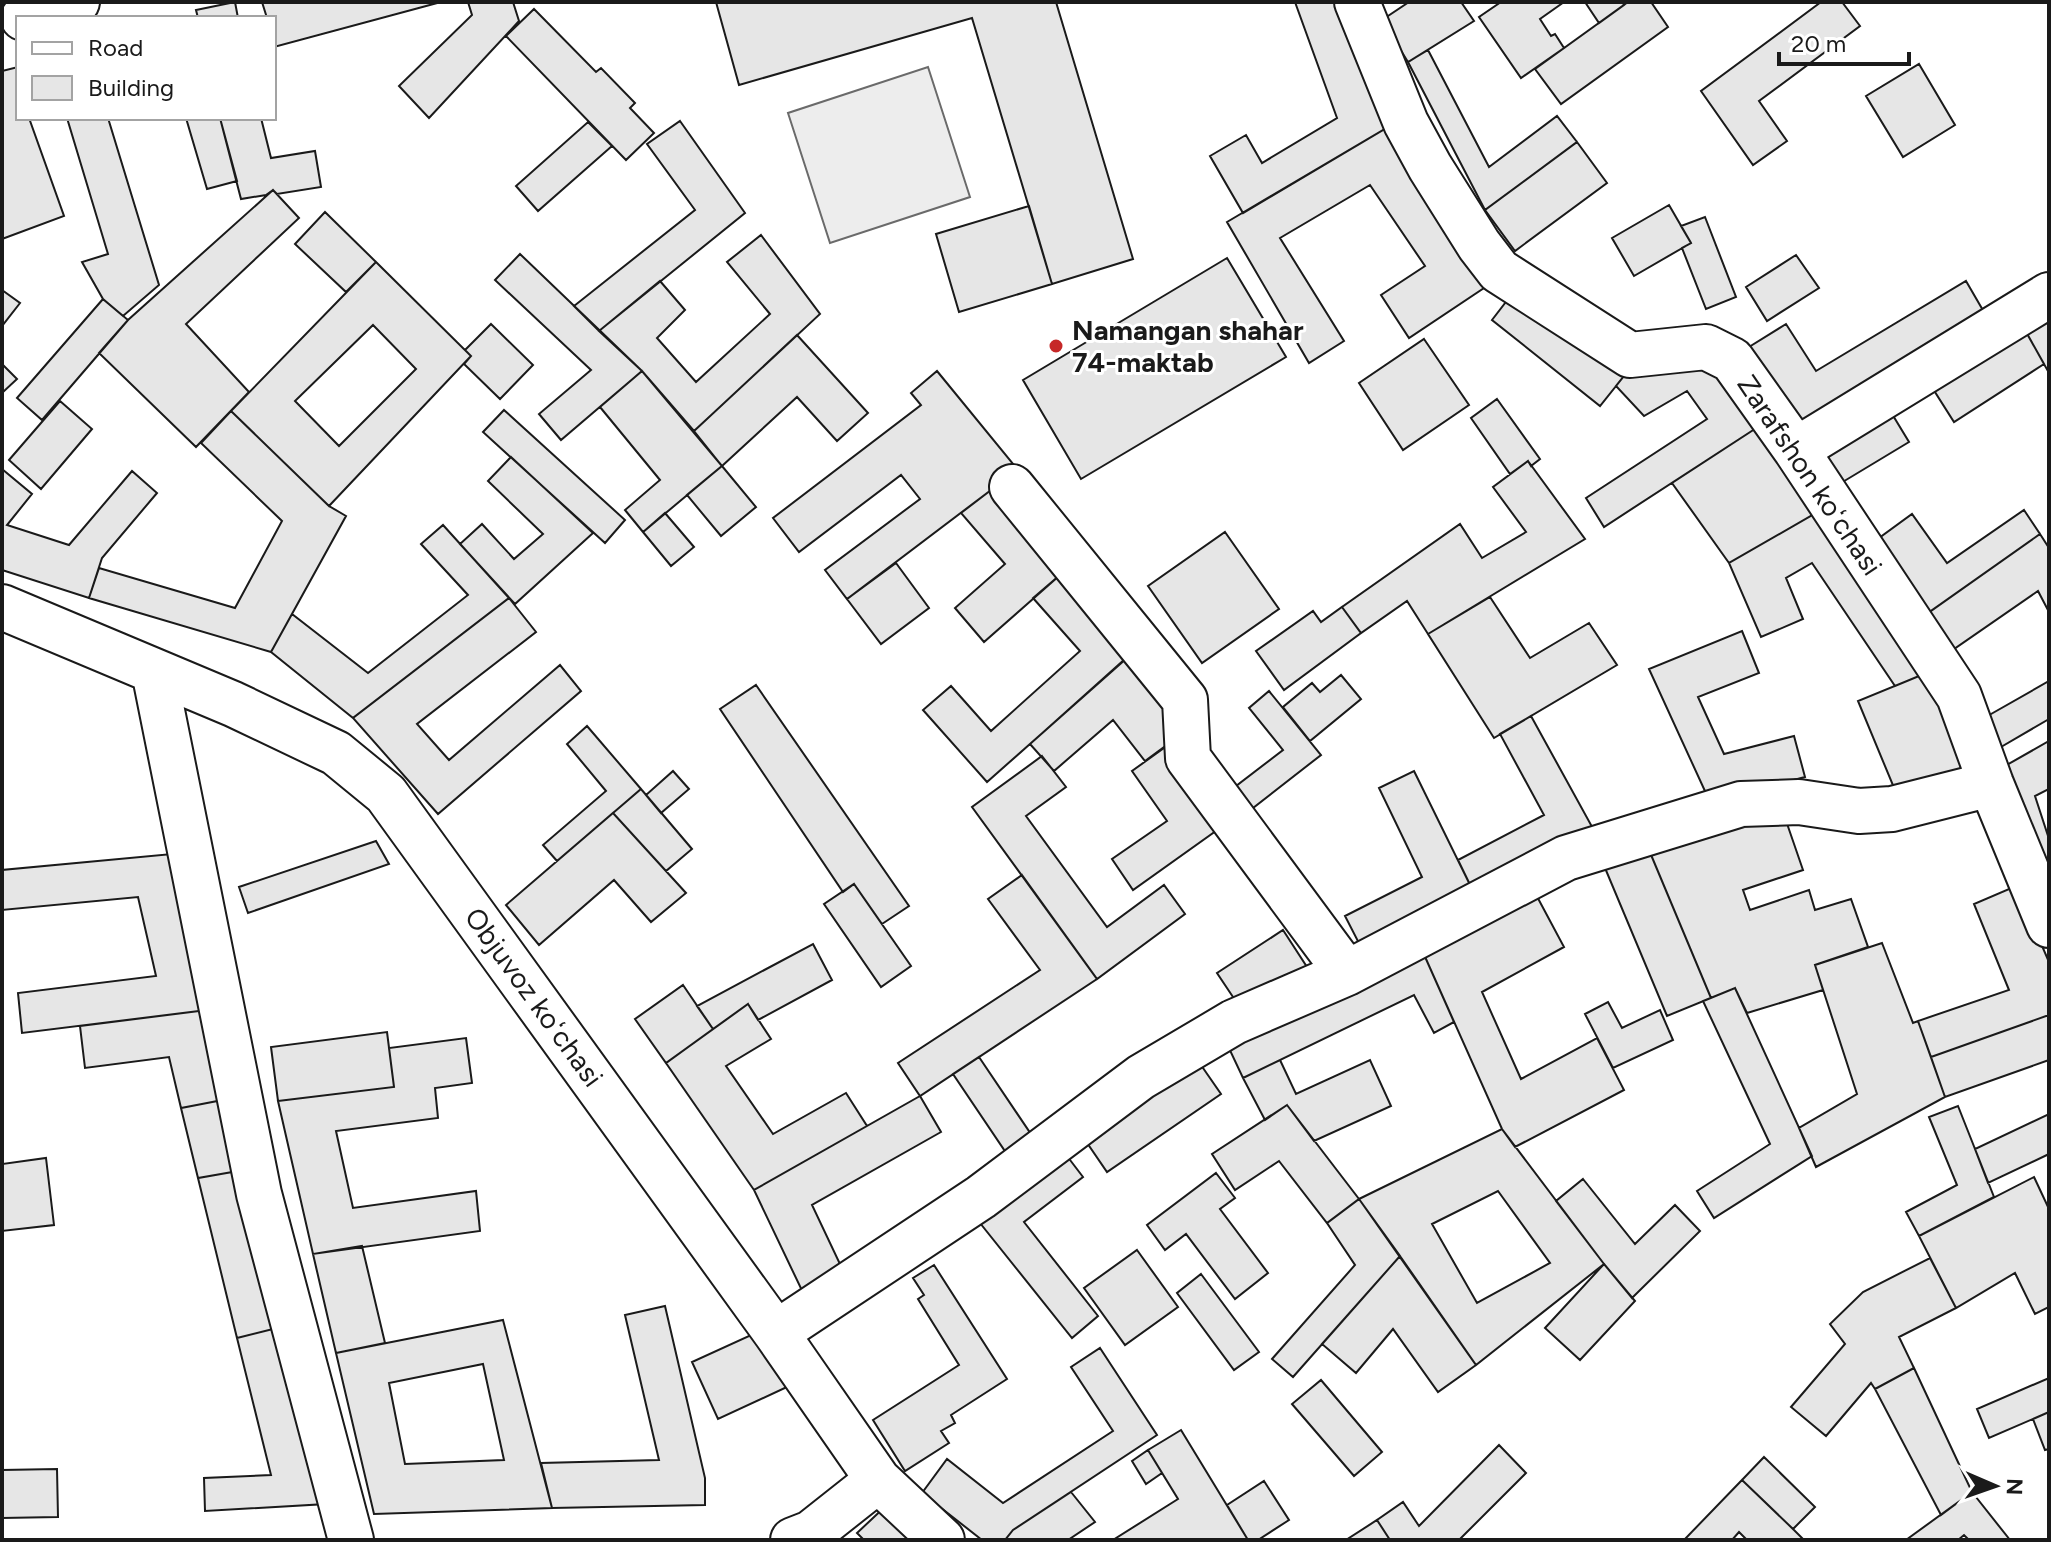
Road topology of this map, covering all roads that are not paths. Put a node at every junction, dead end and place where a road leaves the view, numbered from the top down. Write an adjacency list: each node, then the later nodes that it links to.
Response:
1 (77, 2): 3 (street)
2 (1357, 2): 5 (street, Zarafshon koʻchasi)
3 (31, 16)
4 (2049, 295): 5 (street)
5 (1796, 450): 9 (street, Zarafshon koʻchasi)
6 (1012, 487): 11 (street)
7 (2, 607): 8 (street, Objuvoz koʻchasi)
8 (154, 671): 12 (street, Objuvoz koʻchasi); 14 (street)
9 (1991, 784): 10 (street, Zarafshon koʻchasi); 11 (street)
10 (2049, 925)
11 (1347, 973): 12 (street)
12 (776, 1333): 13 (street, Objuvoz koʻchasi)
13 (878, 1480): 15 (street); 16 (street, Objuvoz koʻchasi)
14 (351, 1540)
15 (793, 1540)
16 (942, 1540)

